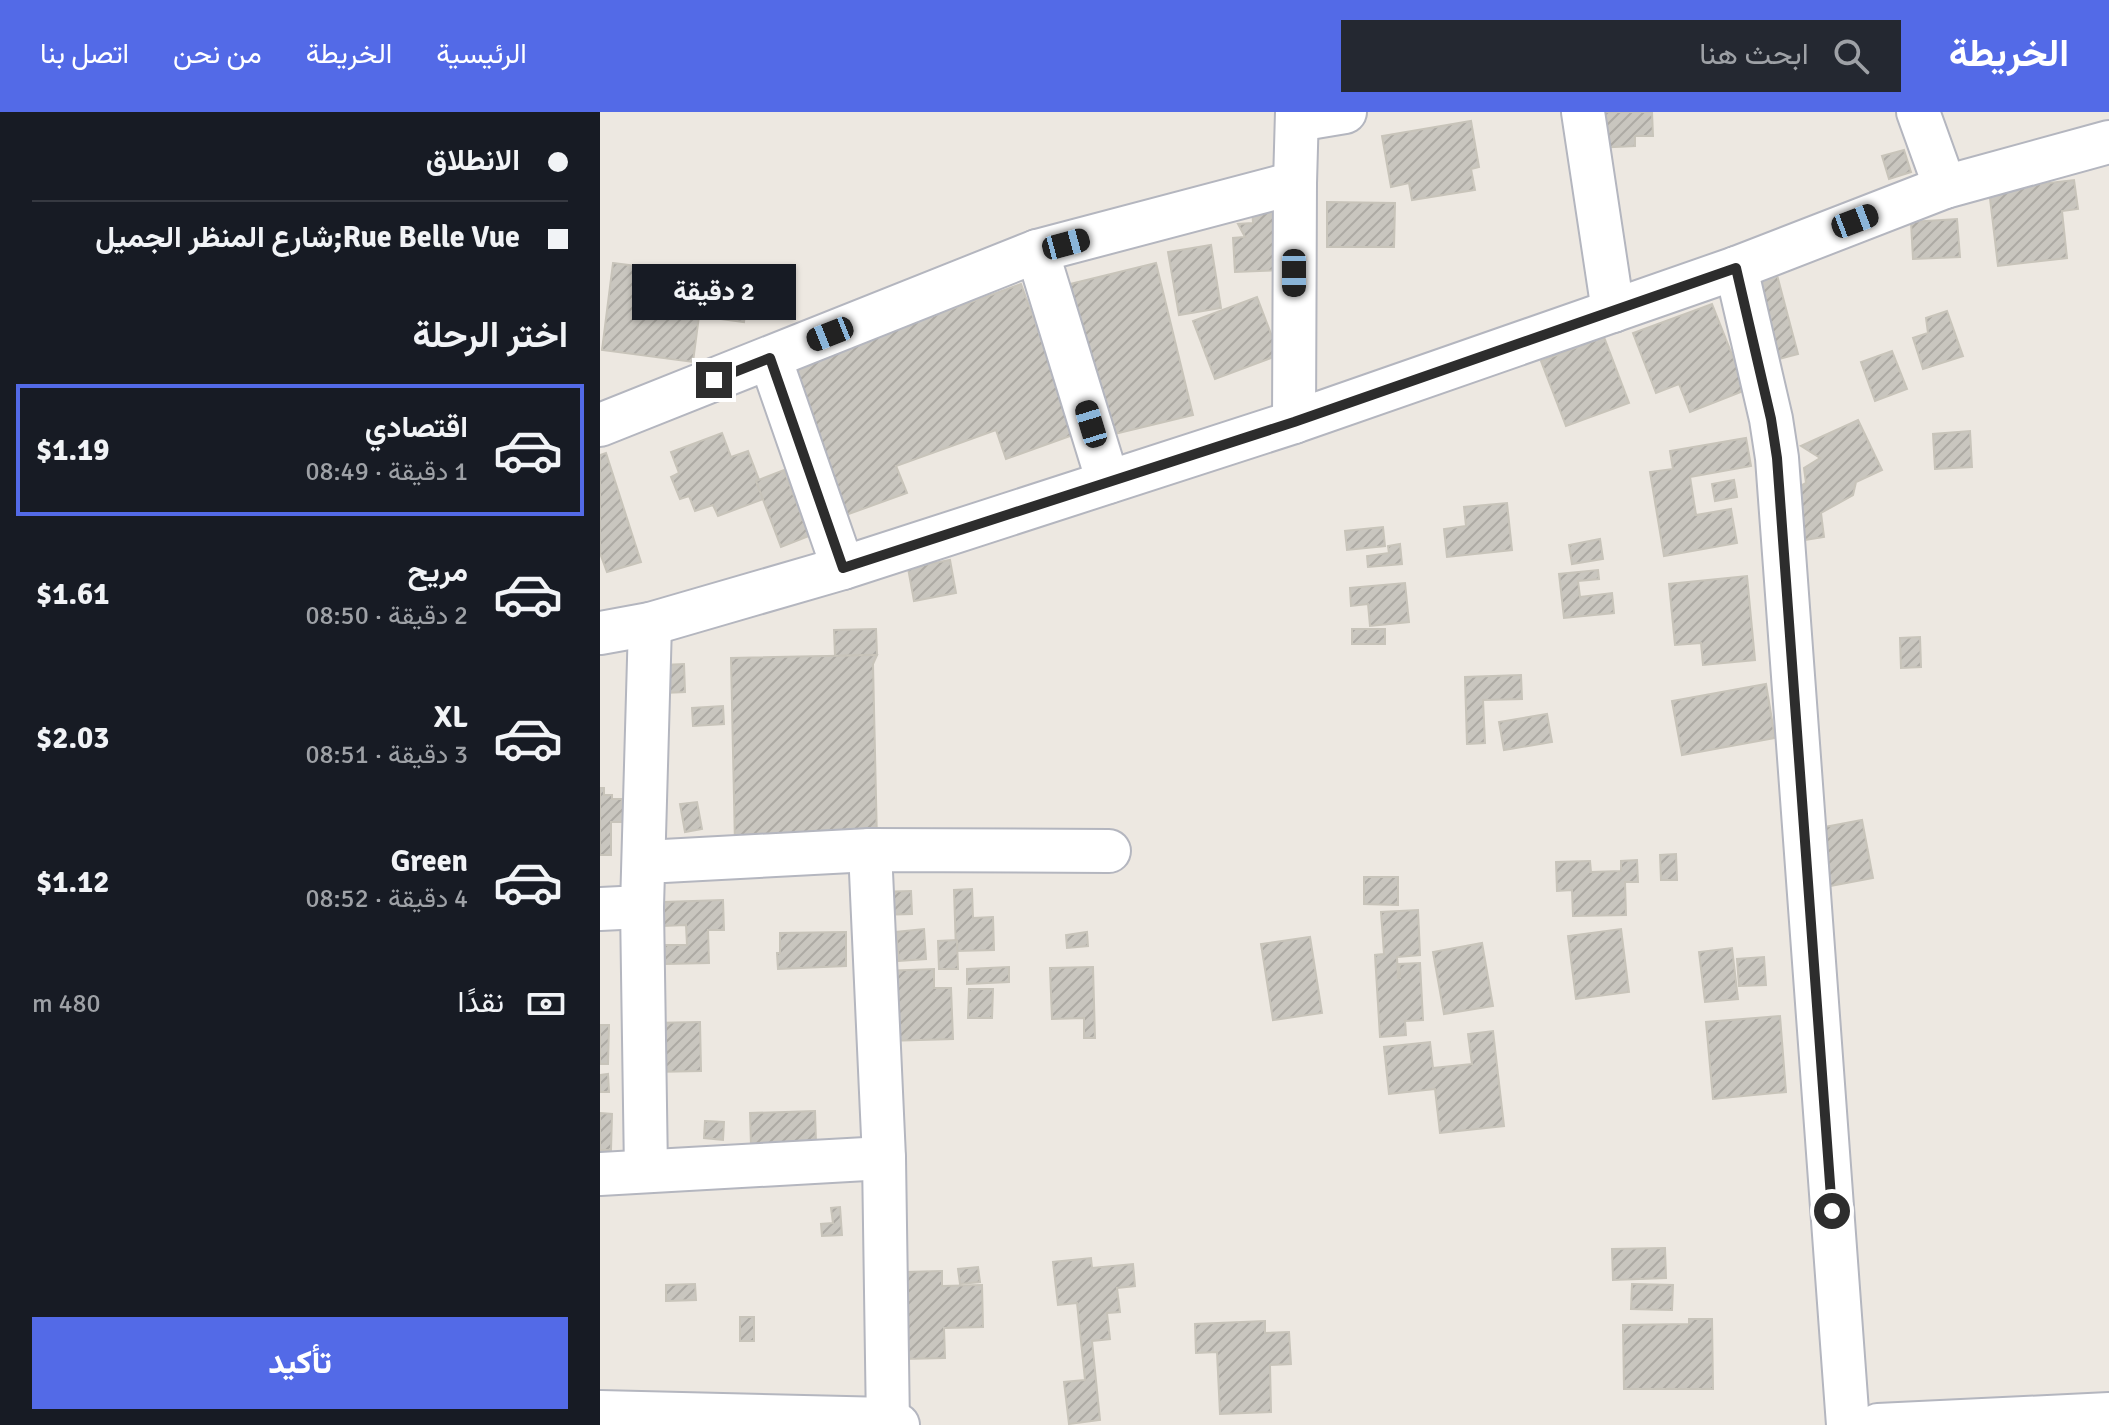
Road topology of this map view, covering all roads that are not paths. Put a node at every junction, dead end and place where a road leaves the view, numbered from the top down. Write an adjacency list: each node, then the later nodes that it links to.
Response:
1 (1345, 112): 4 (street)
2 (1583, 112): 10 (street)
3 (1918, 112): 7 (street)
4 (1297, 116): 6 (street)
5 (2109, 142): 7 (street)
6 (1295, 183): 8 (street); 12 (street)
7 (1945, 187): 9 (street)
8 (1037, 251): 11 (street); 14 (street)
9 (1736, 268): 10 (street); 29 (street)
10 (1613, 311): 12 (street)
11 (770, 358): 13 (street); 15 (street)
12 (1294, 422): 14 (street)
13 (600, 425)
14 (1108, 482): 15 (street)
15 (843, 568): 16 (street)
16 (650, 624): 17 (street); 20 (street)
17 (600, 633)
18 (870, 850): 19 (street); 20 (street); 23 (street)
19 (1109, 851)
20 (645, 862): 21 (street)
21 (642, 907): 22 (street); 24 (street)
22 (600, 909)
23 (884, 1158): 24 (street); 28 (street)
24 (646, 1171): 25 (street)
25 (600, 1174)
26 (600, 1412): 28 (street)
27 (2109, 1414): 30 (street)
28 (891, 1423)
29 (1848, 1425)
30 (1878, 1425)

